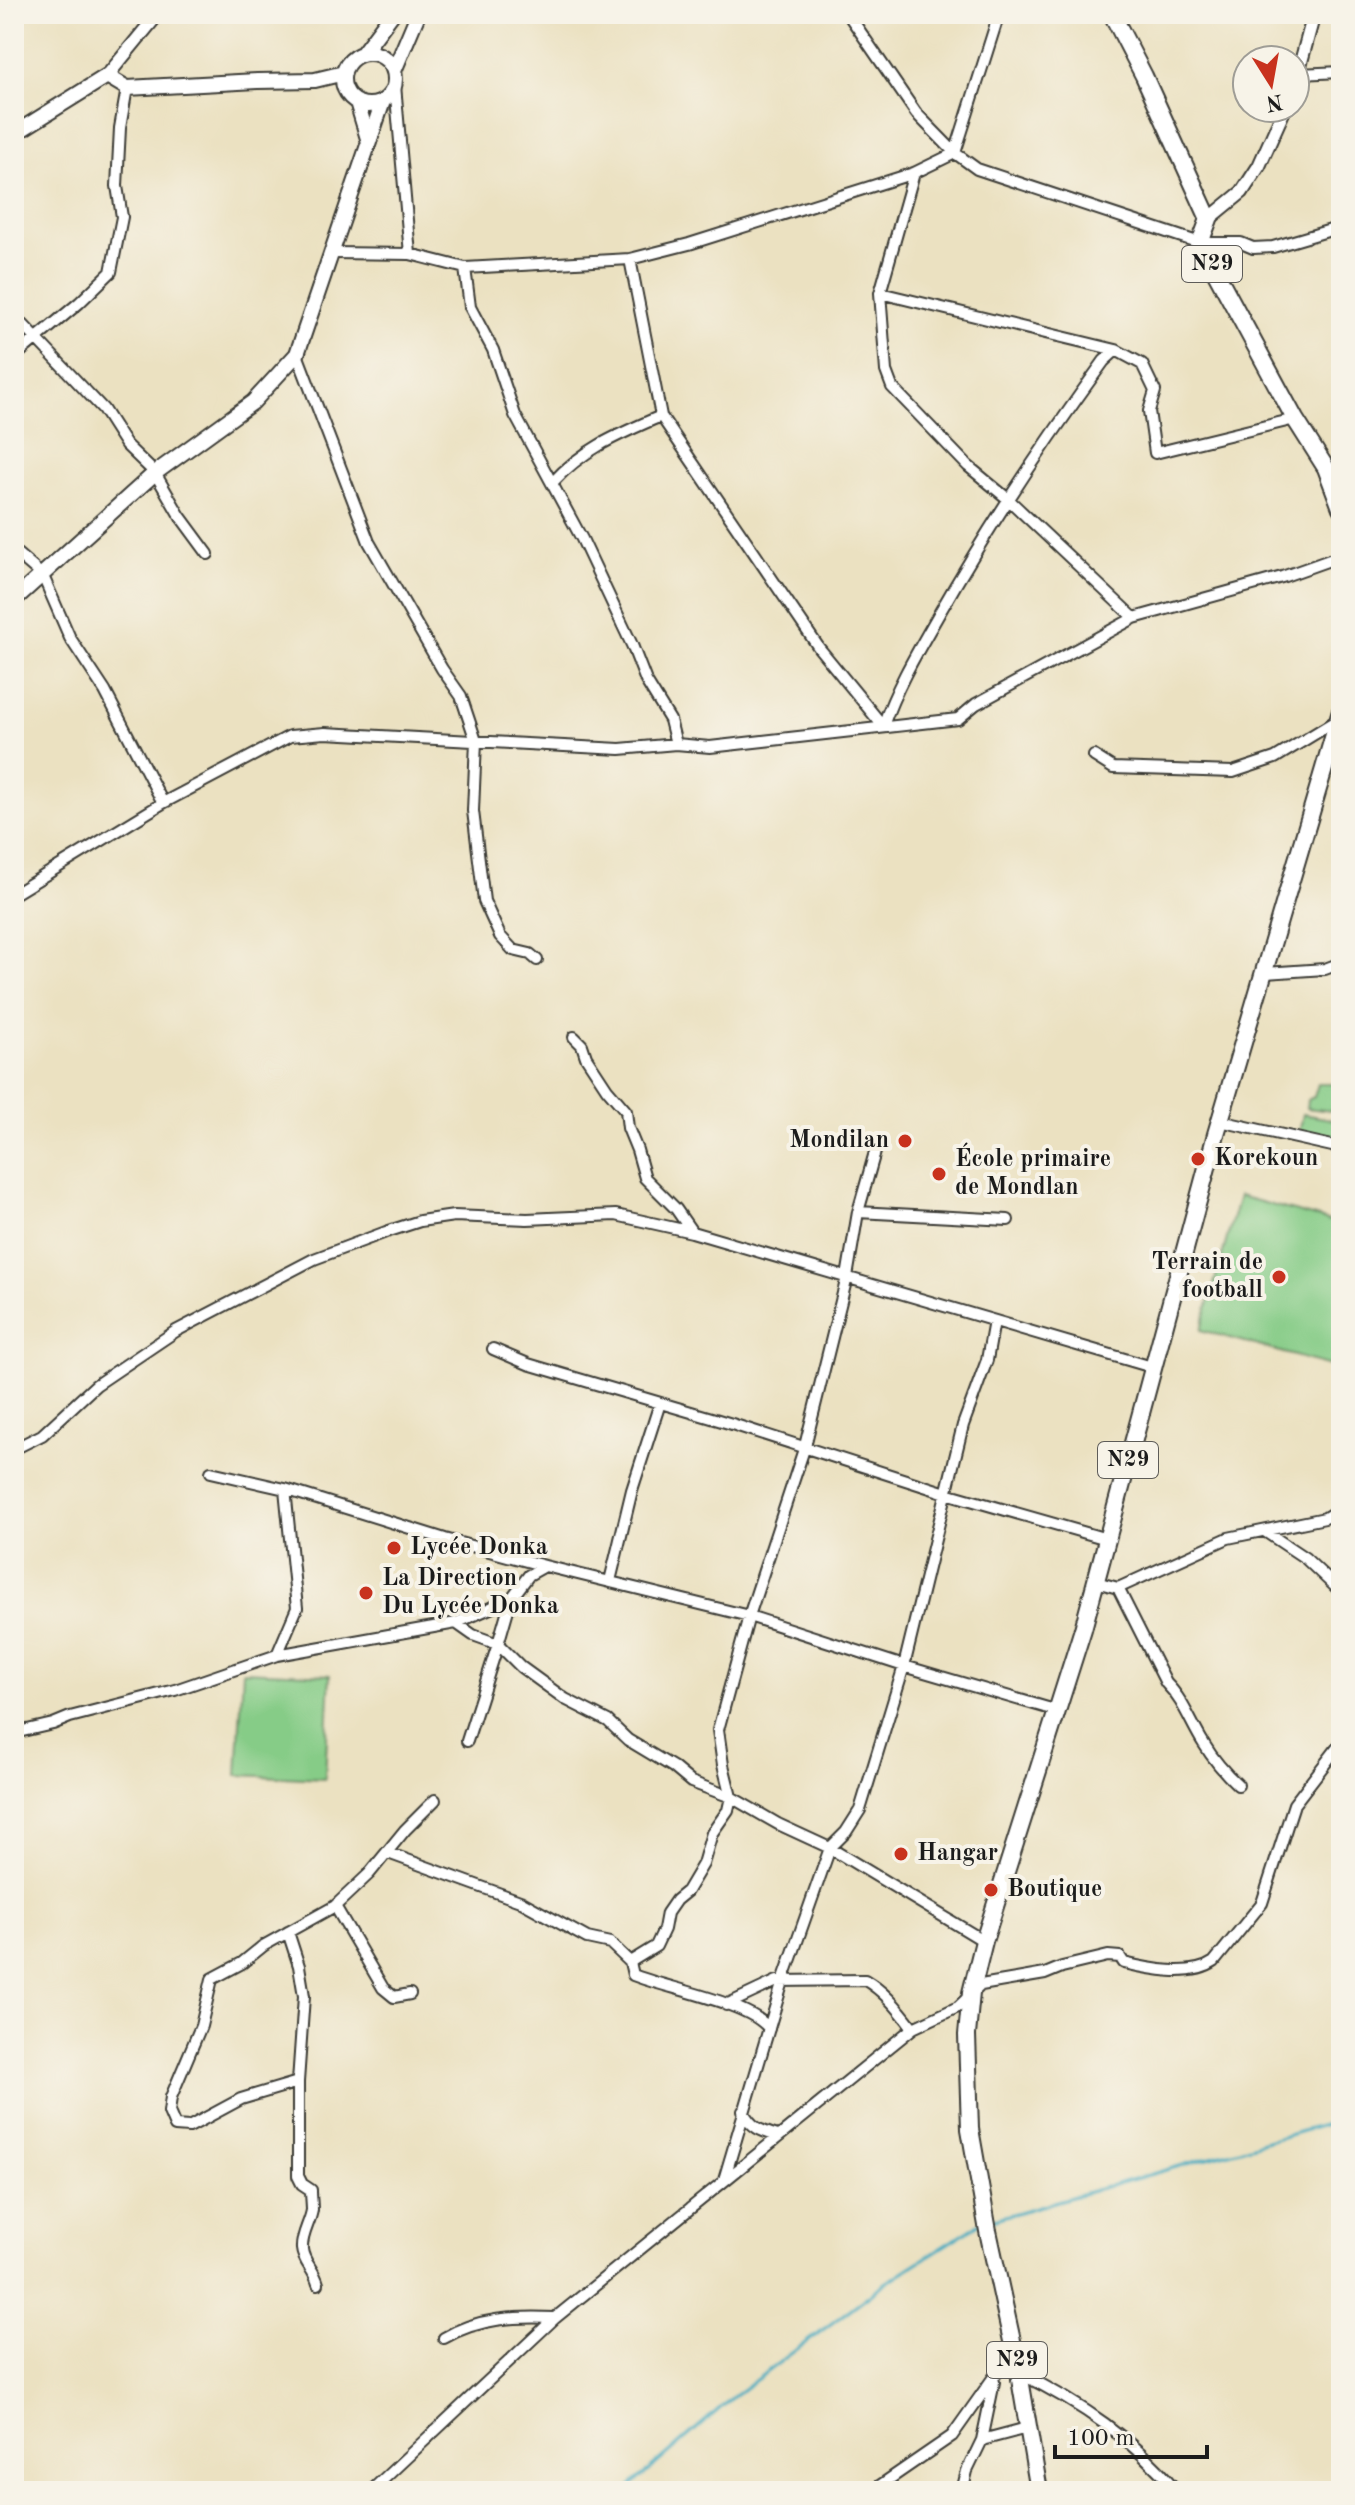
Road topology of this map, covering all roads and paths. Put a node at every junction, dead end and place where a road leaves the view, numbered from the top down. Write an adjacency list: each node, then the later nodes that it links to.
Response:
1 (158, 14): 12 (street)
2 (392, 14): 9 (main road)
3 (418, 14): 14 (main road)
4 (848, 14): 22 (street)
5 (999, 14): 22 (street)
6 (1112, 14): 24 (main road, N29)
7 (1314, 14): 8 (street)
8 (1306, 44)
9 (362, 54): 11 (main road); 14 (main road)
10 (1341, 72): 13 (street)
11 (344, 73): 15 (main road); 17 (main road)
12 (107, 76): 16 (main road); 20 (main road)
13 (1311, 77)
14 (395, 78): 18 (main road); 28 (street)
15 (315, 80): 16 (main road); 17 (main road)
16 (127, 88): 33 (street)
17 (352, 97): 18 (main road); 21 (main road)
18 (383, 101): 21 (main road)
19 (1278, 124): 24 (street)
20 (14, 134)
21 (369, 142): 27 (main road)
22 (955, 153): 23 (street); 26 (street)
23 (914, 173): 29 (street); 31 (street)
24 (1209, 219): 26 (main road, N29)
25 (1341, 227): 26 (street)
26 (1200, 243): 38 (main road, N29)
27 (333, 253): 28 (street); 35 (main road)
28 (410, 254): 30 (street)
29 (630, 259): 30 (street); 37 (street)
30 (465, 268): 40 (street)
31 (880, 293): 34 (street); 41 (street)
32 (14, 315): 33 (street)
33 (38, 339): 36 (street); 39 (street)
34 (1116, 350): 38 (street); 41 (street)
35 (297, 354): 39 (main road); 51 (street)
36 (14, 357)
37 (661, 416): 40 (street); 50 (street)
38 (1295, 419): 42 (main road, N29)
39 (155, 473): 44 (street); 46 (main road)
40 (553, 482): 52 (street)
41 (1008, 499): 48 (street); 50 (street)
42 (1341, 508)
43 (14, 551): 46 (street)
44 (208, 554)
45 (1341, 556): 48 (street)
46 (43, 576): 47 (main road); 54 (street)
47 (14, 600)
48 (1134, 618): 50 (street)
49 (1340, 714): 53 (street); 58 (main road, N29)
50 (883, 726): 52 (street)
51 (476, 741): 52 (street); 54 (street); 56 (street)
52 (676, 744)
53 (1094, 756)
54 (163, 803): 55 (street)
55 (14, 894)
56 (537, 960)
57 (1341, 963): 58 (street)
58 (1265, 973): 60 (main road, N29)
59 (574, 1037): 65 (street)
60 (1220, 1121): 61 (street); 69 (main road, N29)
61 (1341, 1148)
62 (875, 1152): 63 (street)
63 (858, 1212): 64 (street); 66 (street)
64 (1008, 1220)
65 (692, 1232): 66 (street); 72 (street)
66 (847, 1277): 67 (street); 71 (street)
67 (994, 1321): 69 (street); 75 (street)
68 (493, 1349): 70 (street)
69 (1152, 1367): 78 (main road, N29)
70 (660, 1403): 71 (street); 80 (street)
71 (805, 1446): 75 (street); 85 (street)
72 (14, 1449)
73 (211, 1472): 74 (street)
74 (285, 1489): 79 (street); 88 (street)
75 (946, 1493): 78 (street); 89 (street)
76 (1341, 1508): 77 (street)
77 (1266, 1532): 82 (street); 83 (street)
78 (1107, 1539): 81 (main road, N29)
79 (545, 1566): 80 (street); 84 (street)
80 (610, 1581): 85 (street)
81 (1096, 1582): 82 (street); 90 (main road, N29)
82 (1118, 1588): 94 (street)
83 (1341, 1592)
84 (511, 1599): 86 (street); 87 (street)
85 (749, 1616): 89 (street); 95 (street)
86 (456, 1623): 87 (street); 88 (street)
87 (498, 1644): 92 (street); 95 (street)
88 (277, 1655): 91 (street)
89 (904, 1666): 90 (street); 97 (street)
90 (1058, 1711): 101 (main road, N29)
91 (14, 1733)
92 (467, 1741)
93 (1341, 1743): 104 (street)
94 (1238, 1785)
95 (731, 1797): 97 (street); 102 (street)
96 (435, 1800): 98 (street)
97 (830, 1848): 101 (street); 103 (street)
98 (388, 1853): 99 (street); 102 (street)
99 (335, 1906): 100 (street); 105 (street)
100 (288, 1932): 109 (street); 109 (street)
101 (984, 1941): 104 (main road, N29)
102 (630, 1962): 106 (street)
103 (783, 1981): 106 (street); 107 (street); 108 (street)
104 (971, 1993): 107 (street); 116 (main road, N29)
105 (410, 1994)
106 (726, 2005): 108 (street)
107 (913, 2028): 111 (street)
108 (769, 2029): 110 (street)
109 (298, 2082): 113 (street)
110 (743, 2111): 111 (street); 112 (street)
111 (778, 2136): 112 (street)
112 (723, 2182): 114 (street)
113 (318, 2284)
114 (555, 2318): 115 (street); 121 (street)
115 (444, 2338)
116 (1014, 2348): 117 (main road, N29); 118 (street)
117 (1019, 2373): 119 (main road, N29); 125 (street)
118 (995, 2377): 120 (street); 122 (street)
119 (1027, 2428): 120 (street); 124 (main road, N29)
120 (982, 2440): 123 (street)
121 (371, 2491)
122 (872, 2491)
123 (962, 2491)
124 (1039, 2491)
125 (1177, 2491)

